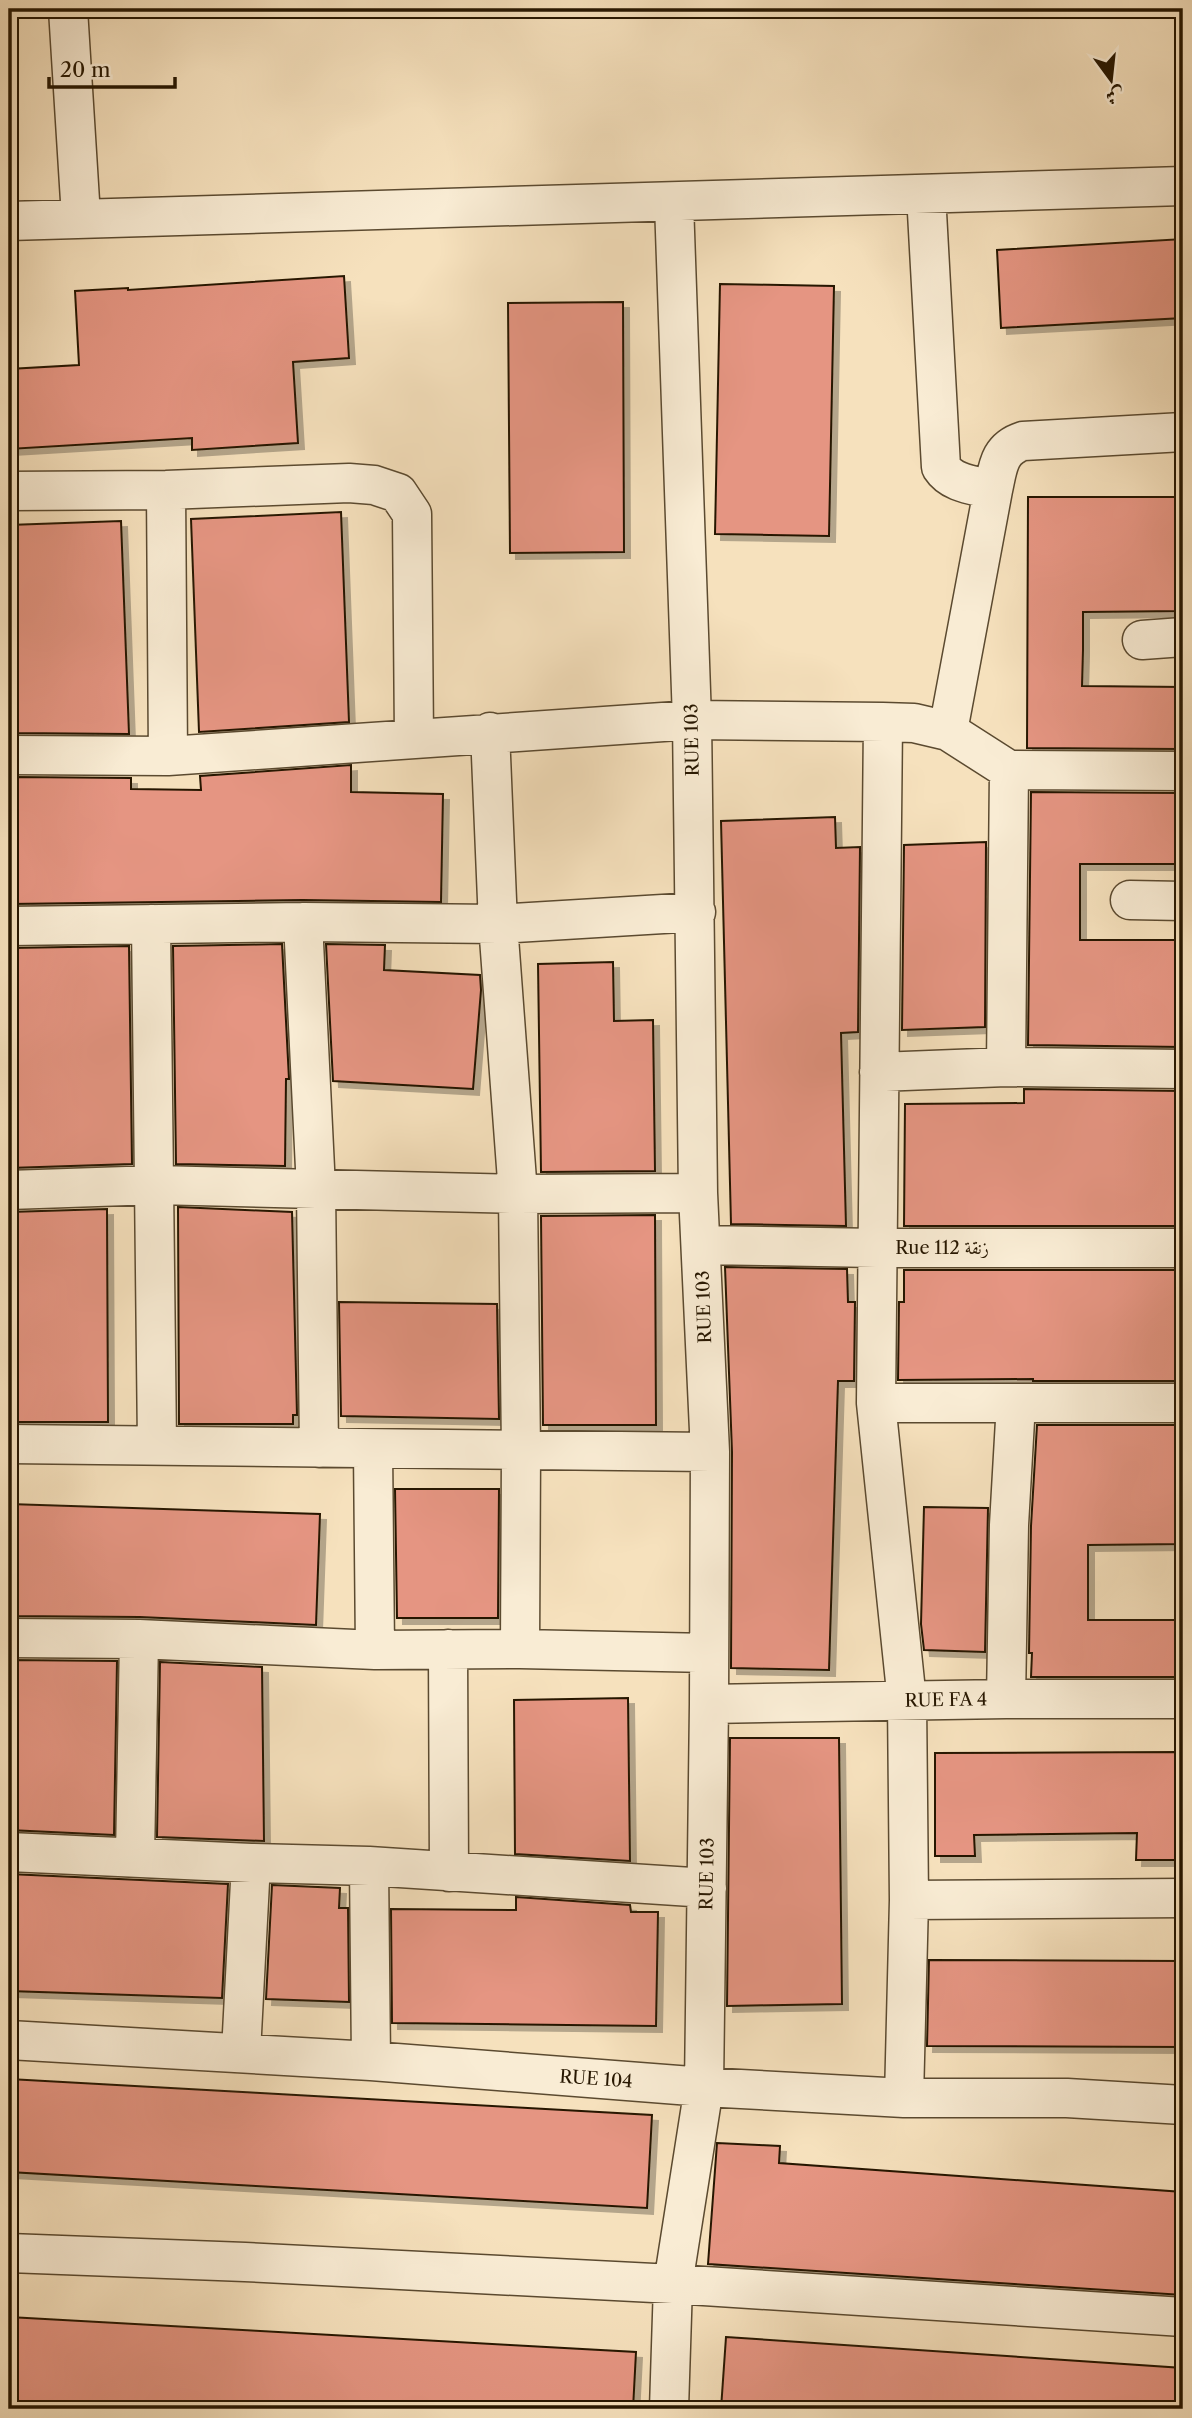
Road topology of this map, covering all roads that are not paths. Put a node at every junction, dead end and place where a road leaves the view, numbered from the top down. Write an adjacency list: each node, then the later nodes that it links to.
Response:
1 (68, 9): 5 (street)
2 (1183, 186): 3 (street)
3 (926, 194): 4 (street); 9 (street)
4 (674, 203): 5 (street); 13 (street, RUE 103)
5 (81, 217): 6 (street)
6 (9, 221)
7 (1183, 432): 9 (street)
8 (166, 490): 10 (street); 17 (street); 19 (street)
9 (993, 490): 15 (street)
10 (9, 491)
11 (1183, 637): 12 (street)
12 (1142, 639)
13 (692, 720): 14 (street); 16 (street); 24 (street, RUE 103)
14 (883, 722): 15 (street); 31 (street)
15 (948, 731): 20 (street)
16 (490, 732): 17 (street); 27 (street)
17 (414, 739): 19 (street)
18 (9, 755): 19 (street)
19 (168, 756)
20 (1009, 770): 21 (street); 29 (street)
21 (1183, 771)
22 (1130, 900): 23 (street)
23 (1183, 901)
24 (696, 912): 27 (street); 36 (street, RUE 103)
25 (303, 922): 26 (street); 27 (street); 33 (street)
26 (151, 924): 28 (street); 32 (street)
27 (498, 924): 35 (street)
28 (9, 926)
29 (1006, 1068): 30 (street); 31 (street)
30 (1183, 1069)
31 (879, 1072): 38 (street)
32 (156, 1185): 33 (street); 34 (street); 44 (street)
33 (316, 1189): 35 (street); 45 (street)
34 (9, 1190)
35 (518, 1194): 36 (street); 47 (street)
36 (698, 1194): 37 (street, RUE 103)
37 (701, 1245): 38 (street, Rue 112 زنقة); 48 (street, RUE 103)
38 (876, 1248): 39 (street, Rue 112 زنقة); 42 (street)
39 (1183, 1248)
40 (1016, 1403): 41 (street); 42 (street); 55 (street)
41 (1183, 1403)
42 (876, 1404): 57 (street)
43 (9, 1444): 44 (street)
44 (157, 1444): 45 (street)
45 (319, 1448): 46 (street)
46 (373, 1449): 47 (street); 53 (street)
47 (521, 1451): 48 (street); 52 (street)
48 (710, 1452): 54 (street, RUE 103)
49 (9, 1638): 50 (street)
50 (138, 1639): 53 (street); 60 (street)
51 (448, 1649): 52 (street); 53 (street); 63 (street)
52 (520, 1649): 54 (street)
53 (375, 1650)
54 (709, 1653): 58 (street, RUE 103)
55 (1006, 1699): 56 (street, RUE FA 4); 57 (street, RUE FA 4)
56 (1183, 1699)
57 (907, 1701): 58 (street, RUE FA 4); 66 (street)
58 (709, 1704): 64 (street, RUE 103)
59 (9, 1852): 60 (street)
60 (135, 1857): 61 (street)
61 (251, 1863): 62 (street); 68 (street)
62 (369, 1866): 63 (street); 69 (street)
63 (449, 1872): 64 (street)
64 (707, 1888): 70 (street, RUE 103)
65 (1183, 1898): 66 (street)
66 (909, 1900): 71 (street)
67 (9, 2040): 68 (street, RUE 104)
68 (241, 2052): 69 (street, RUE 104)
69 (371, 2061): 70 (street, RUE 104)
70 (704, 2087): 71 (street, RUE 104); 74 (street, RUE 103)
71 (904, 2098): 72 (street, RUE 104)
72 (1183, 2105)
73 (9, 2253): 74 (street)
74 (673, 2284): 75 (street); 76 (street, RUE 103)
75 (1183, 2318)
76 (669, 2409)

